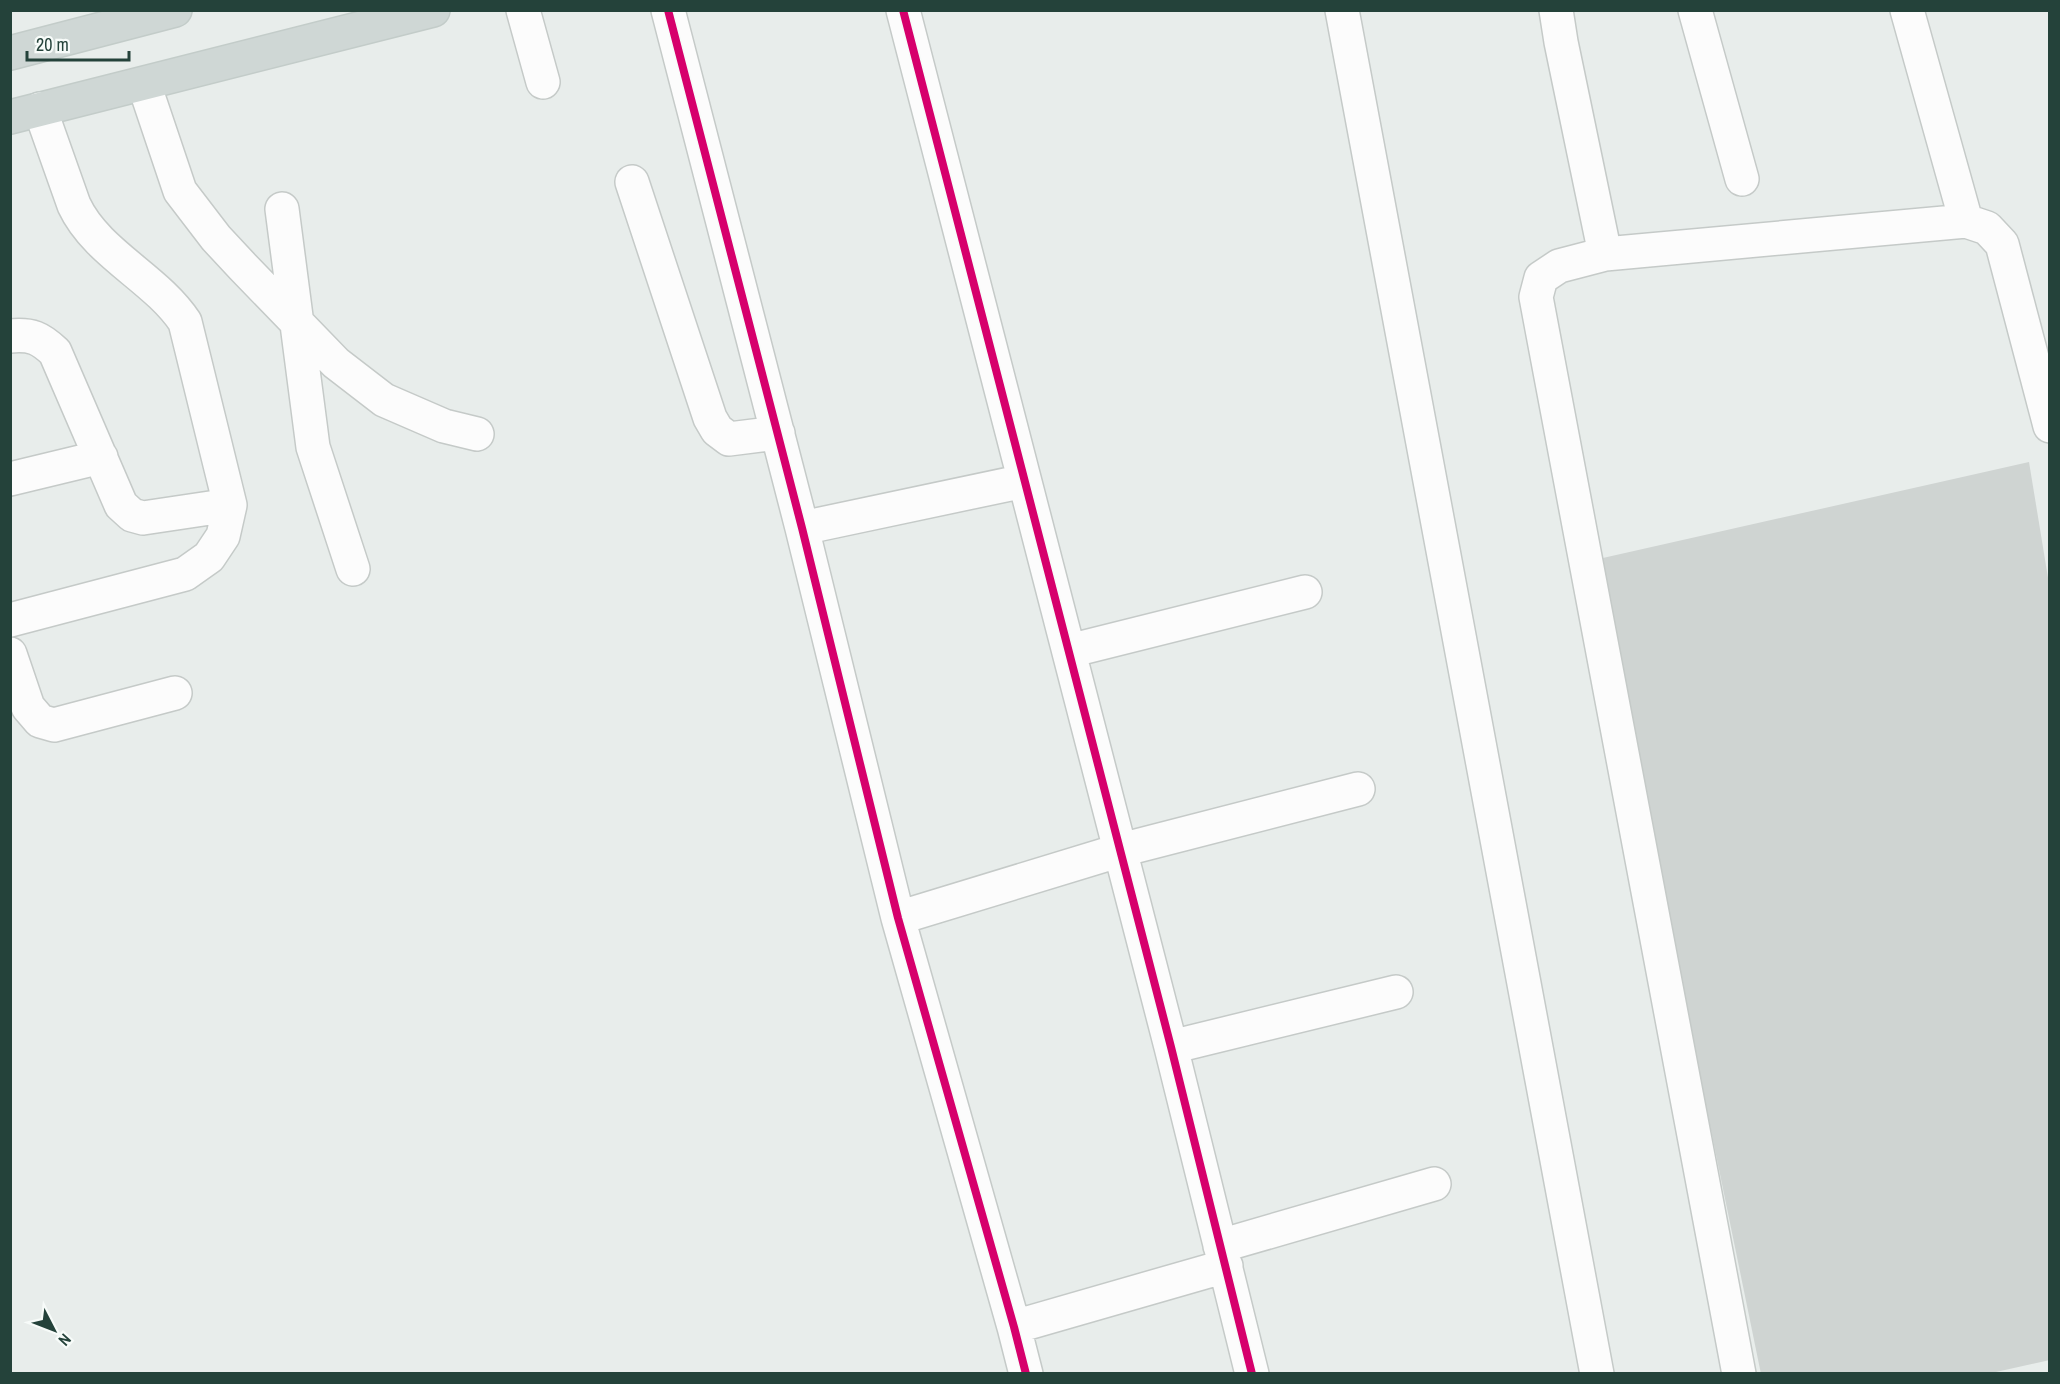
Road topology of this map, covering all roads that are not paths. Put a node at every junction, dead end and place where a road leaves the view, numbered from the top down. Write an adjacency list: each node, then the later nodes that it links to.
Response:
1 (175, 10): 10 (main road)
2 (433, 10): 12 (main road)
3 (522, 10): 11 (street)
4 (668, 10): 22 (street)
5 (903, 10): 26 (street)
6 (1342, 10): 45 (street)
7 (1556, 10): 18 (street)
8 (1695, 10): 14 (street)
9 (1907, 10): 17 (street)
10 (10, 52)
11 (543, 82)
12 (144, 84): 13 (main road); 19 (street)
13 (26, 113): 27 (street)
14 (1742, 179)
15 (632, 182): 22 (street)
16 (282, 209): 19 (street)
17 (1966, 220): 18 (street); 21 (street)
18 (1605, 254): 46 (street)
19 (296, 321): 23 (street); 29 (street)
20 (10, 336): 24 (street)
21 (2049, 426)
22 (778, 433): 28 (street)
23 (477, 434)
24 (100, 457): 25 (street); 27 (street)
25 (10, 479)
26 (1024, 481): 28 (street); 32 (street)
27 (230, 505): 31 (street)
28 (802, 528): 37 (street)
29 (352, 569)
30 (1305, 592): 32 (street)
31 (10, 620)
32 (1069, 651): 36 (street)
33 (10, 654): 34 (street)
34 (175, 693)
35 (1358, 789): 36 (street)
36 (1121, 850): 37 (street); 39 (street)
37 (898, 918): 42 (street)
38 (1396, 992): 39 (street)
39 (1172, 1047): 41 (street)
40 (1434, 1184): 41 (street)
41 (1223, 1256): 42 (street); 44 (street)
42 (1014, 1327): 43 (street)
43 (1026, 1374)
44 (1252, 1374)
45 (1597, 1374)
46 (1739, 1374)

